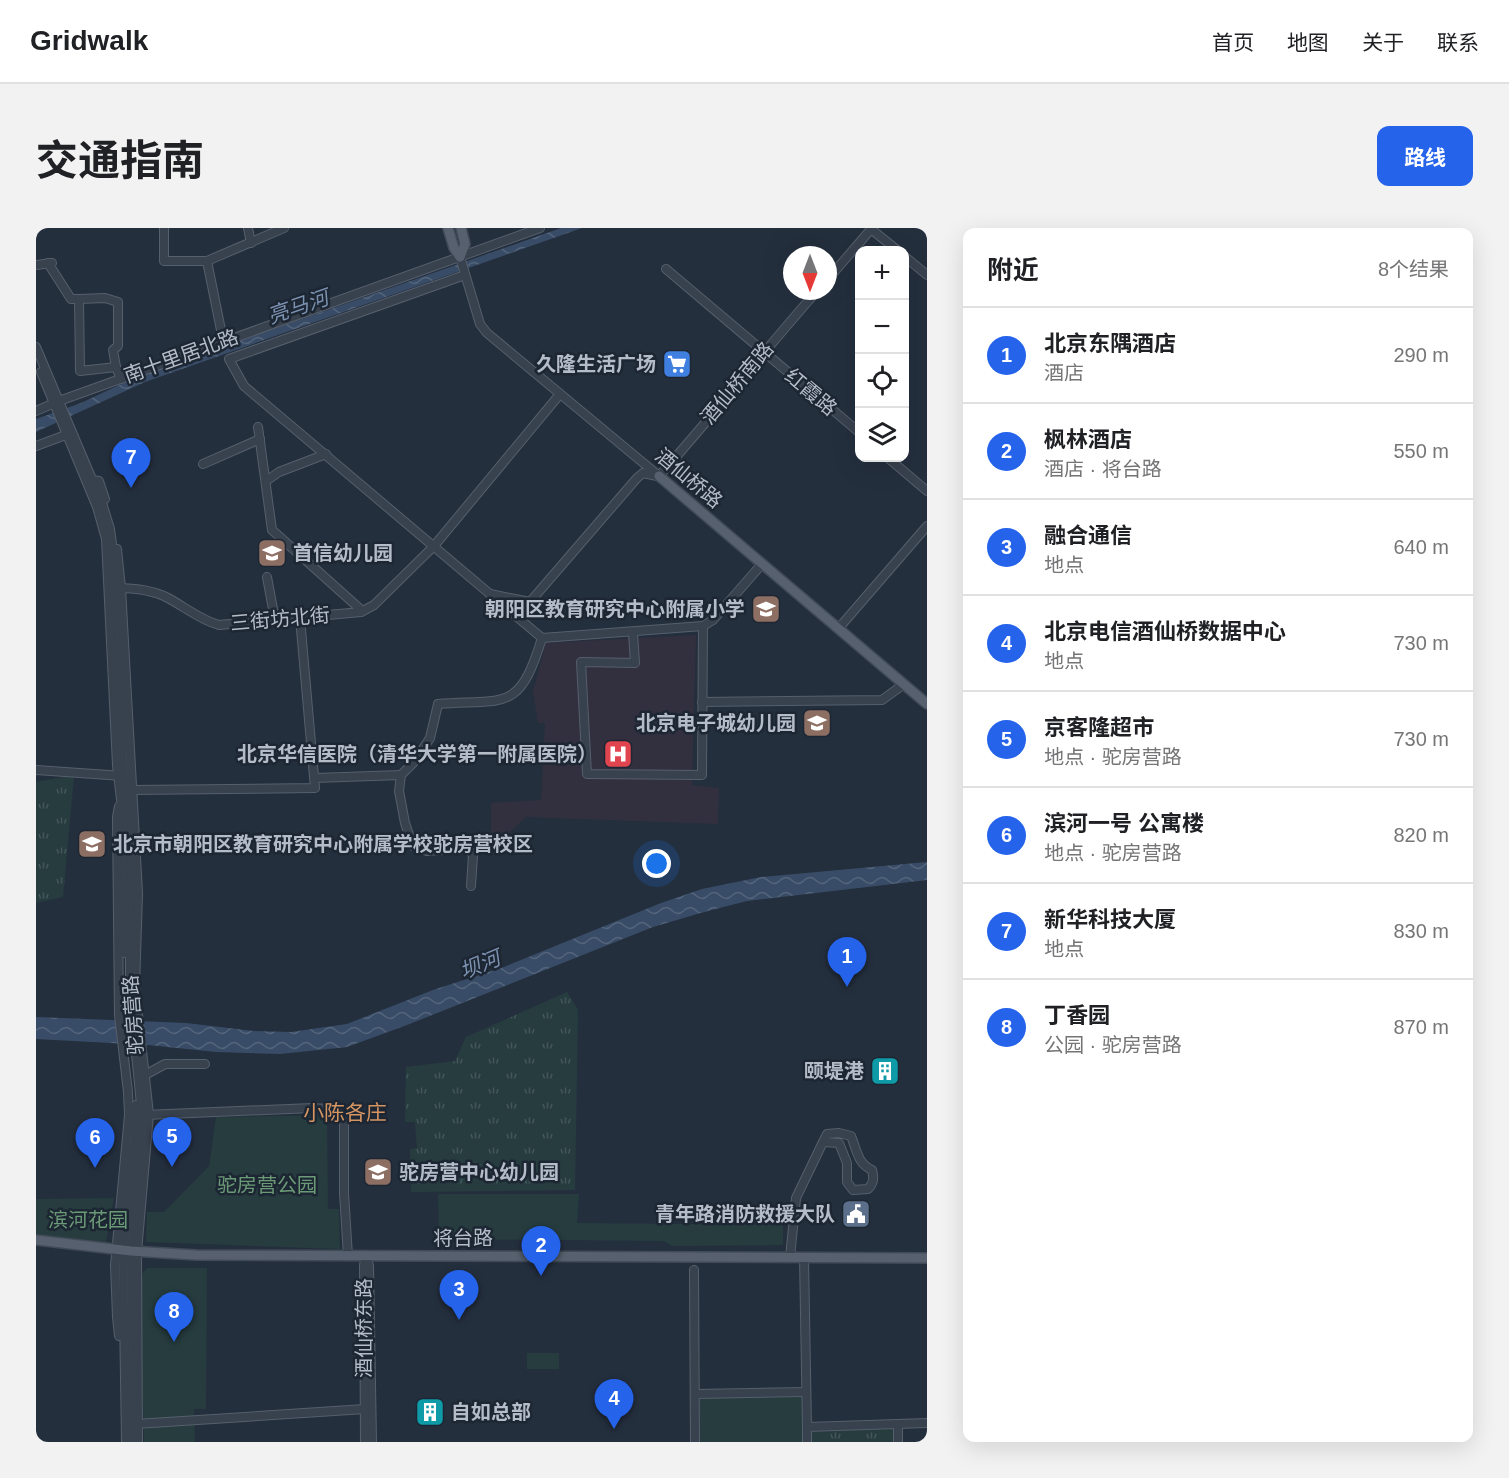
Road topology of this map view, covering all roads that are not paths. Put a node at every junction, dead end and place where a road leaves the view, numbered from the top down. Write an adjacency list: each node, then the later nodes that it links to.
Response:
1 (164, 228): 12 (street)
2 (248, 228): 8 (street)
3 (284, 228): 8 (street)
4 (448, 228): 10 (main road, 酒仙桥路)
5 (461, 228): 10 (main road, 酒仙桥路)
6 (540, 228): 10 (street, 南十里居北路)
7 (872, 229): 9 (street); 15 (street)
8 (251, 243): 12 (street)
9 (892, 246)
10 (460, 257): 16 (street, 酒仙桥路); 20 (street, 南十里居北路)
11 (909, 260): 17 (street)
12 (207, 261): 20 (street)
13 (36, 265): 18 (street)
14 (666, 269): 22 (street, 红霞路)
15 (837, 269)
16 (465, 275): 26 (street, 酒仙桥路); 34 (street)
17 (927, 275)
18 (79, 299): 24 (street); 24 (street)
19 (809, 300): 22 (street, 酒仙桥南路)
20 (223, 340): 25 (street, 南十里居北路)
21 (36, 347): 27 (street)
22 (763, 351): 30 (street, 红霞路); 37 (street, 酒仙桥南路)
23 (36, 359): 27 (street)
24 (116, 367): 25 (street)
25 (121, 379): 27 (street, 南十里居北路)
26 (560, 394): 37 (street, 酒仙桥路); 41 (street)
27 (56, 402): 28 (street, 南十里居北路); 31 (street)
28 (36, 411)
29 (258, 427): 32 (street)
30 (855, 429)
31 (69, 434): 33 (street); 44 (street); 44 (street)
32 (260, 439): 36 (street); 38 (street)
33 (36, 446)
34 (326, 454): 38 (street); 41 (street)
35 (893, 462): 39 (street)
36 (203, 464)
37 (659, 476): 42 (main road, 酒仙桥路); 46 (street)
38 (266, 482): 47 (street)
39 (927, 491)
40 (927, 526): 52 (street)
41 (434, 546): 45 (street); 47 (street)
42 (761, 565): 51 (street); 52 (main road, 酒仙桥路)
43 (267, 577): 50 (street)
44 (115, 588): 50 (street, 三街坊北街); 60 (street, 驼房营路); 62 (street)
45 (489, 594): 46 (street); 48 (street)
46 (530, 602): 48 (street)
47 (361, 612): 49 (street, 三街坊北街)
48 (517, 617): 54 (street)
49 (300, 618): 50 (street, 三街坊北街); 61 (street)
50 (275, 620)
51 (703, 626): 53 (street); 56 (street)
52 (838, 629): 55 (main road, 酒仙桥路)
53 (633, 633): 54 (street); 56 (street)
54 (542, 638): 59 (street)
55 (904, 684): 56 (street); 57 (main road, 酒仙桥路)
56 (702, 702)
57 (927, 704)
58 (36, 770): 60 (street)
59 (401, 775): 61 (street); 63 (street)
60 (122, 776): 62 (street, 驼房营路); 64 (street, 驼房营路)
61 (315, 778): 62 (street)
62 (130, 790): 64 (street, 驼房营路)
63 (471, 886)
64 (130, 1015): 65 (street, 驼房营路); 65 (street)
65 (133, 1054): 67 (street); 68 (street); 68 (street, 驼房营路)
66 (205, 1064): 67 (street)
67 (145, 1075): 68 (street)
68 (139, 1115): 71 (street); 71 (street, 驼房营路); 72 (street)
69 (823, 1142): 69 (street); 74 (street)
70 (36, 1240): 71 (main road, 将台路)
71 (127, 1251): 72 (main road, 将台路); 82 (street, 驼房营路); 85 (street)
72 (348, 1256): 73 (main road, 将台路)
73 (366, 1256): 74 (main road, 将台路); 80 (street, 酒仙桥东路); 89 (street, 酒仙桥东路)
74 (790, 1257): 75 (main road, 将台路)
75 (804, 1257): 76 (main road, 将台路); 78 (street)
76 (927, 1258)
77 (694, 1270): 79 (street)
78 (806, 1392): 79 (street); 84 (street)
79 (696, 1394): 90 (street)
80 (364, 1409): 82 (street); 88 (street, 酒仙桥东路)
81 (927, 1423): 83 (street)
82 (135, 1424): 86 (street, 驼房营路); 87 (street)
83 (898, 1424): 84 (street); 92 (street)
84 (807, 1427): 91 (street)
85 (123, 1442)
86 (133, 1442)
87 (138, 1442)
88 (365, 1442)
89 (372, 1442)
90 (695, 1442)
91 (807, 1442)
92 (898, 1442)

